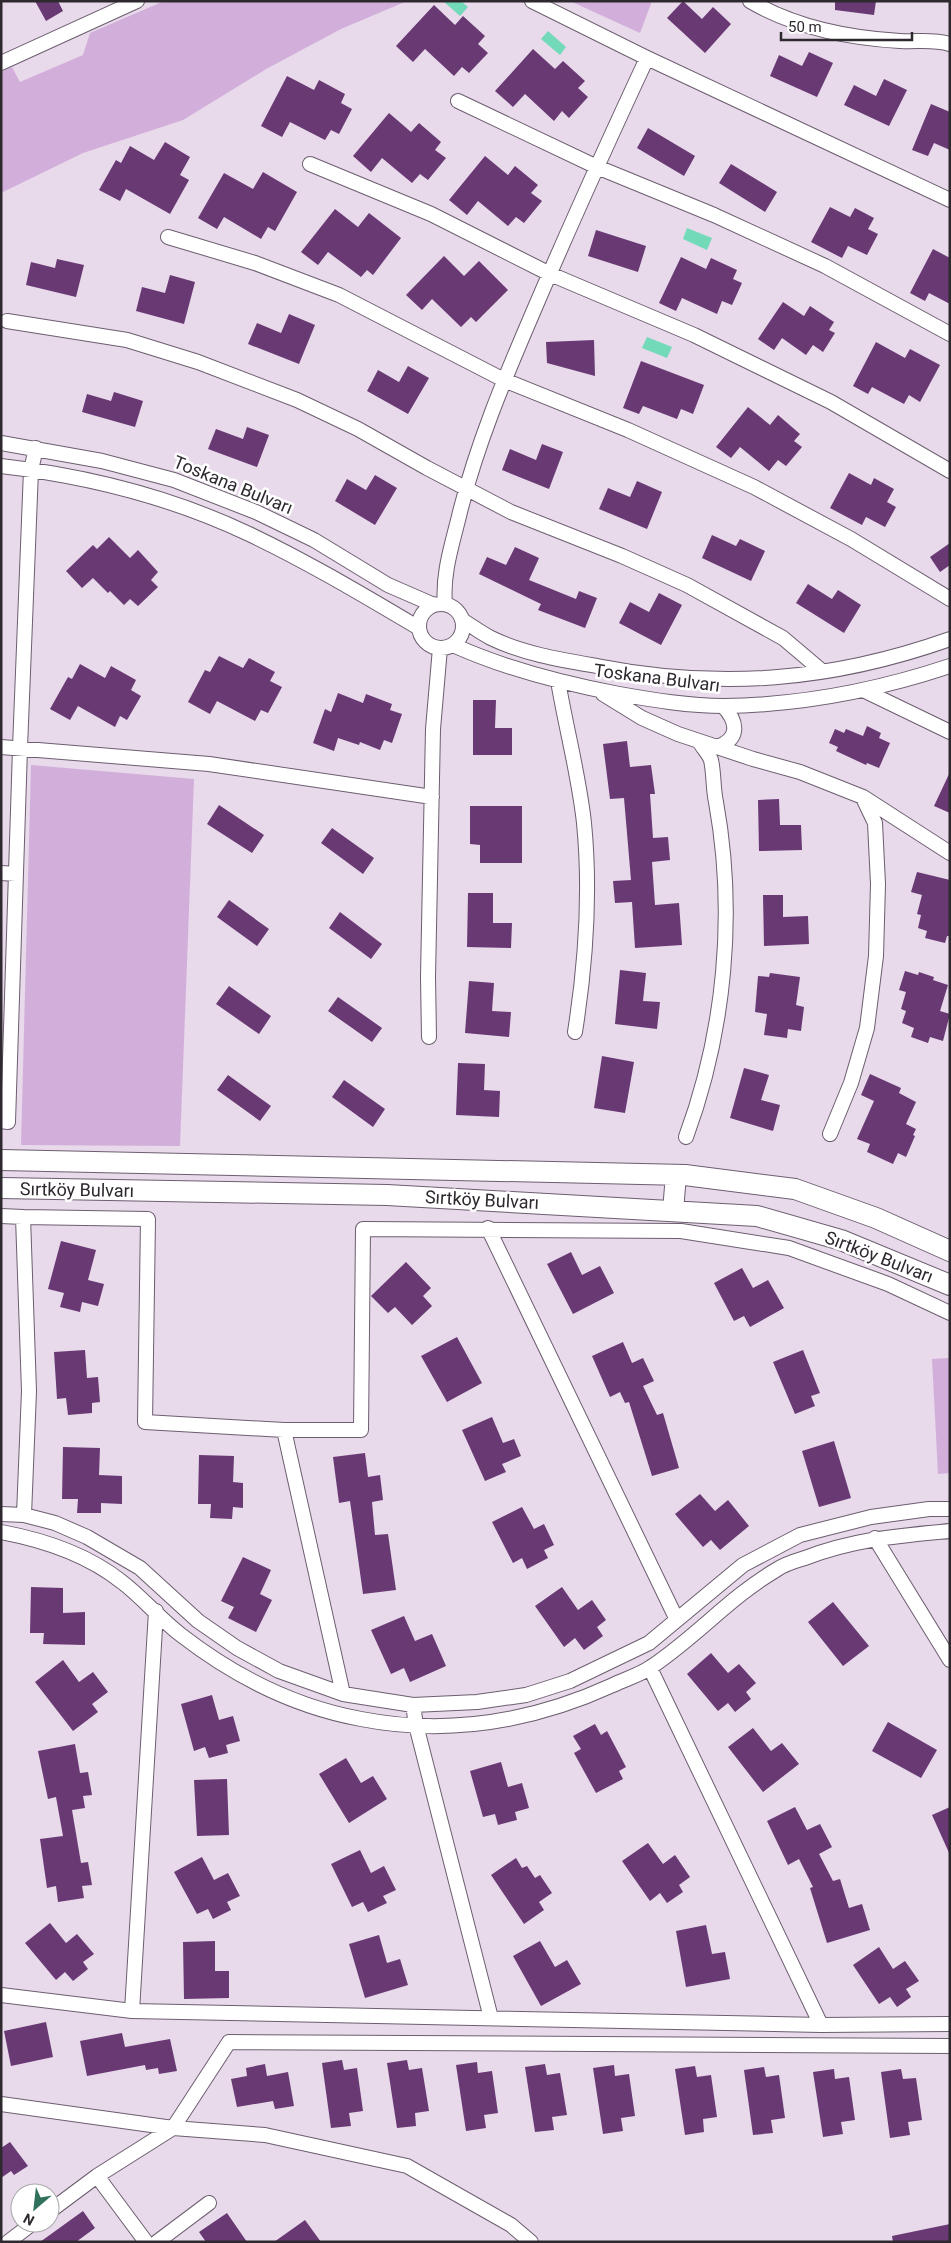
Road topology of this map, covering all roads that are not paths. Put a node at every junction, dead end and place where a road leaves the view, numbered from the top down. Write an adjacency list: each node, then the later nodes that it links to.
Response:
1 (137, 1): 6 (street)
2 (532, 1): 5 (street)
3 (750, 1): 4 (street)
4 (947, 42)
5 (647, 58): 9 (street); 10 (street)
6 (1, 63)
7 (458, 100): 9 (street)
8 (310, 164): 12 (street)
9 (597, 167): 12 (street); 14 (street)
10 (950, 200)
11 (168, 237): 15 (street)
12 (550, 274): 15 (street); 20 (street)
13 (7, 321): 21 (street)
14 (950, 334)
15 (504, 380): 21 (street); 22 (street)
16 (1, 443): 17 (street, Toskana Bulvarı)
17 (36, 448): 19 (street); 23 (street, Toskana Bulvarı)
18 (1, 466): 19 (street, Toskana Bulvarı)
19 (31, 470): 25 (street, Toskana Bulvarı); 38 (street)
20 (950, 471)
21 (466, 489): 23 (street); 29 (street)
22 (950, 599)
23 (440, 605): 24 (street, Toskana Bulvarı); 25 (street)
24 (462, 620): 27 (street); 29 (street, Toskana Bulvarı)
25 (419, 628): 27 (street, Toskana Bulvarı)
26 (950, 639): 29 (street, Toskana Bulvarı)
27 (446, 647): 30 (street, Toskana Bulvarı); 39 (street)
28 (950, 666): 32 (street, Toskana Bulvarı)
29 (822, 672)
30 (558, 681): 31 (street, Toskana Bulvarı); 45 (street)
31 (596, 689): 33 (street, Toskana Bulvarı); 35 (street)
32 (863, 690): 33 (street, Toskana Bulvarı); 34 (street)
33 (724, 706): 37 (street)
34 (950, 732)
35 (699, 741): 37 (street); 49 (street)
36 (1, 747): 38 (street)
37 (717, 747): 40 (street)
38 (20, 748): 39 (street); 43 (street)
39 (432, 797): 46 (street)
40 (863, 797): 41 (street); 48 (street)
41 (950, 853)
42 (1, 872): 43 (street)
43 (16, 874): 44 (street)
44 (7, 998): 47 (street)
45 (575, 1032)
46 (429, 1037)
47 (1, 1122)
48 (830, 1134)
49 (686, 1137)
50 (1, 1160): 51 (main road, Sırtköy Bulvarı)
51 (261, 1166): 52 (main road, Sırtköy Bulvarı); 54 (main road)
52 (676, 1175): 55 (main road); 59 (main road, Sırtköy Bulvarı)
53 (1, 1188): 54 (main road, Sırtköy Bulvarı)
54 (261, 1193): 55 (main road, Sırtköy Bulvarı)
55 (673, 1211): 61 (main road, Sırtköy Bulvarı)
56 (1, 1216): 57 (street)
57 (23, 1217): 64 (street); 67 (street)
58 (488, 1228): 63 (street); 64 (street); 72 (street)
59 (921, 1238): 60 (main road, Sırtköy Bulvarı); 61 (main road)
60 (950, 1251)
61 (906, 1267): 62 (main road, Sırtköy Bulvarı)
62 (950, 1285)
63 (950, 1313)
64 (284, 1430): 75 (street)
65 (950, 1509): 72 (street)
66 (1, 1514): 67 (street)
67 (24, 1515): 75 (street)
68 (950, 1531): 70 (street)
69 (1, 1532): 71 (street)
70 (875, 1538): 73 (street); 74 (street)
71 (156, 1611): 77 (street); 79 (street)
72 (677, 1620): 76 (street)
73 (950, 1660)
74 (650, 1668): 77 (street); 81 (street)
75 (343, 1694): 76 (street)
76 (413, 1705): 77 (street)
77 (416, 1725): 80 (street)
78 (1, 1995): 79 (street)
79 (132, 2012): 80 (street)
80 (491, 2018): 81 (street)
81 (821, 2024): 82 (street)
82 (950, 2024)
83 (950, 2046): 85 (street)
84 (1, 2104): 85 (street)
85 (172, 2128): 86 (street); 93 (street)
86 (97, 2176): 88 (street); 91 (street)
87 (209, 2203): 92 (street)
88 (60, 2204)
89 (20, 2233): 90 (street)
90 (8, 2242)
91 (146, 2242)
92 (157, 2242)
93 (530, 2242)

